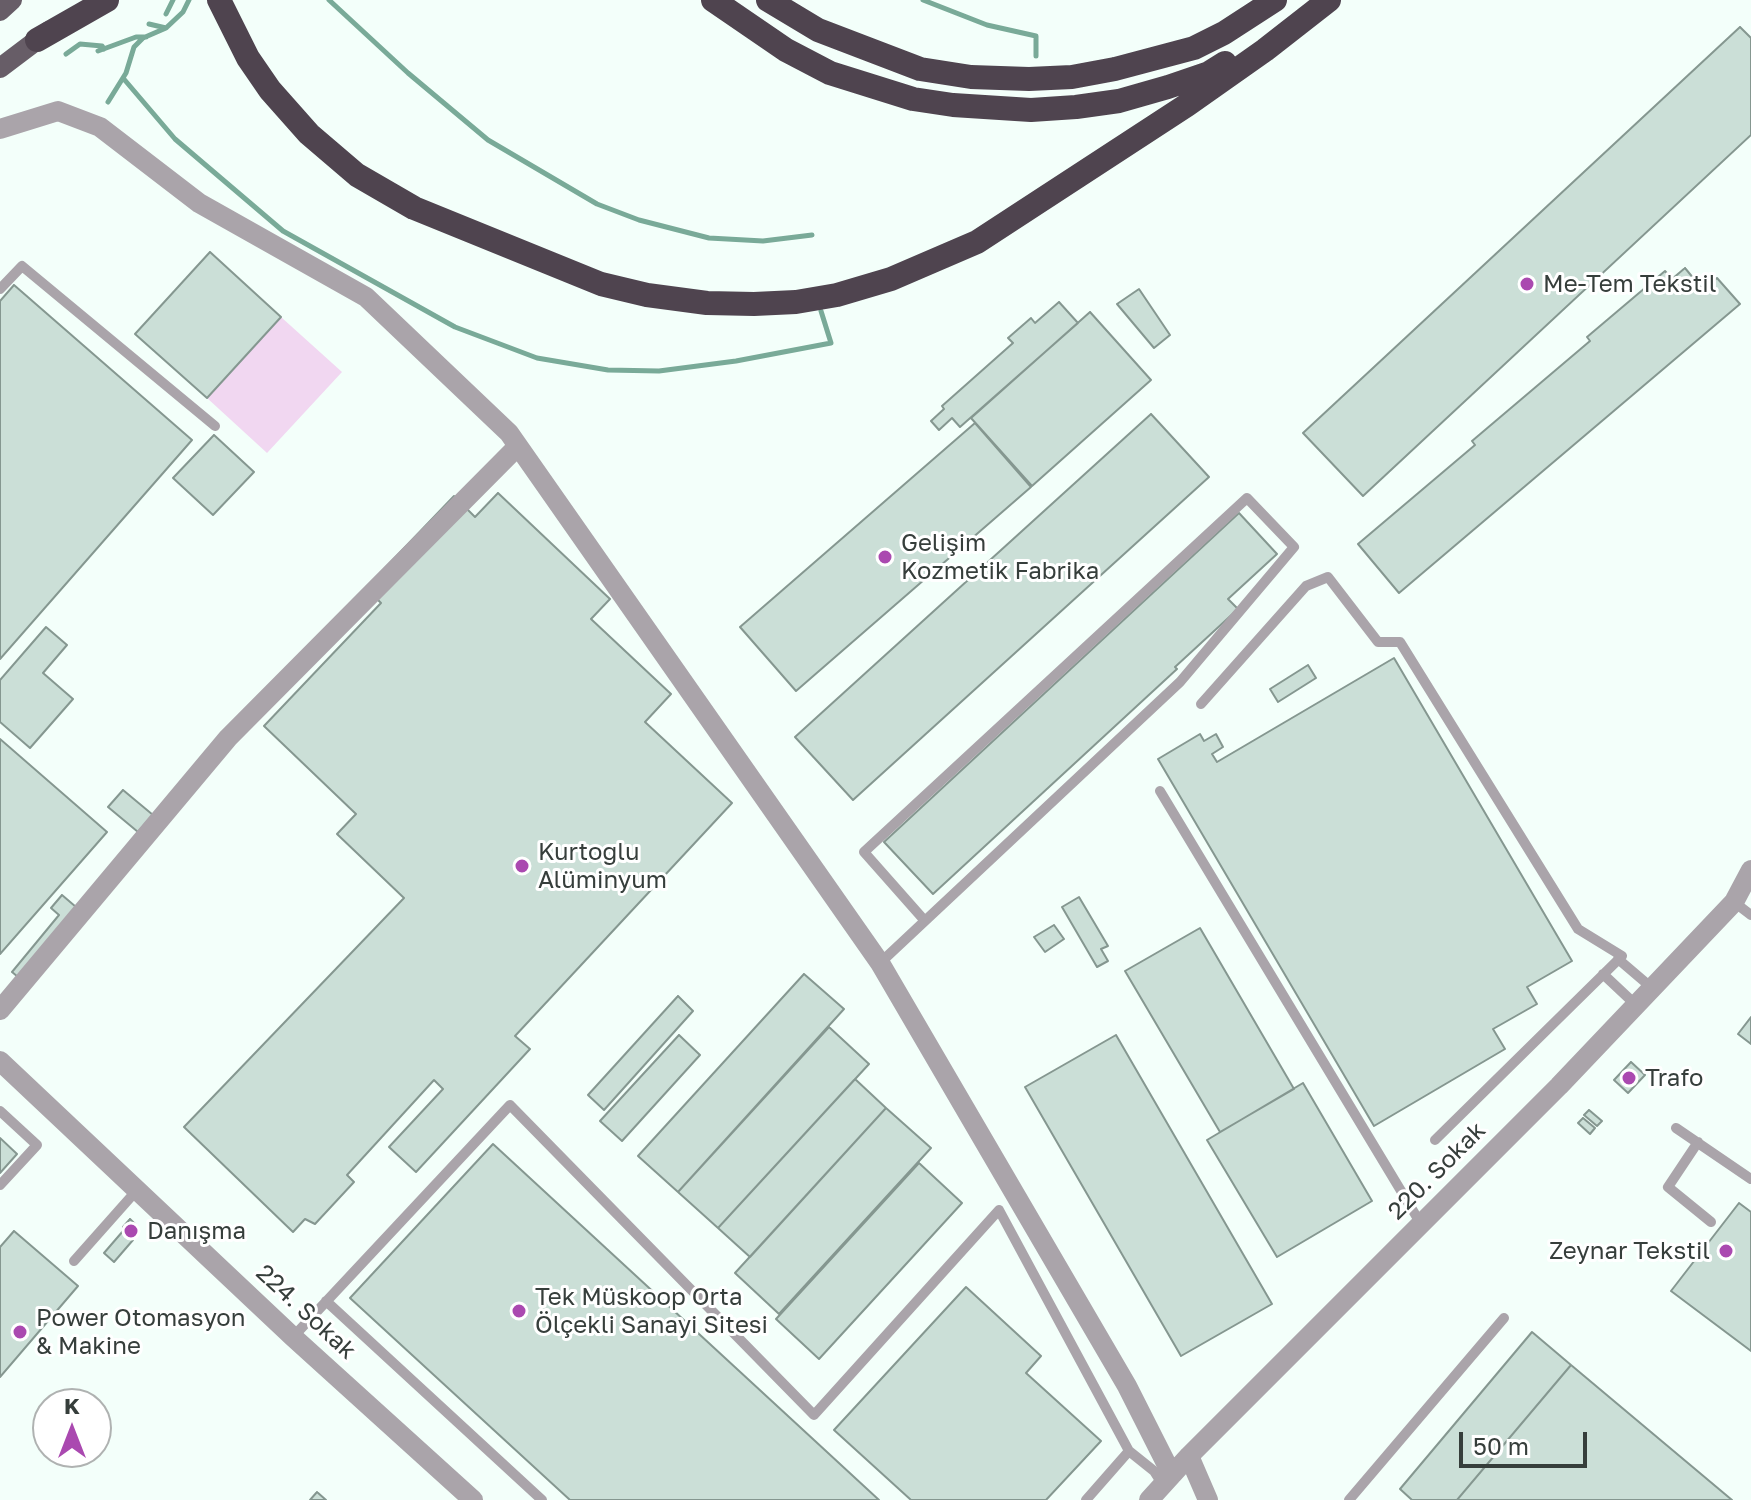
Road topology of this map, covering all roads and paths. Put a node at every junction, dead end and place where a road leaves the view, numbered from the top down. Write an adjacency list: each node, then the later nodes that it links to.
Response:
1 (12, 0): 10 (main road)
2 (91, 0): 11 (main road)
3 (107, 0): 11 (highway)
4 (219, 0): 9 (highway)
5 (713, 0): 9 (highway)
6 (768, 0): 13 (highway)
7 (791, 0): 13 (highway)
8 (1275, 0): 13 (highway)
9 (1327, 0)
10 (0, 11)
11 (37, 40): 12 (main road)
12 (0, 68)
13 (920, 69)
14 (0, 129): 17 (street)
15 (0, 289): 16 (lane)
16 (215, 426)
17 (518, 446): 25 (street); 29 (street)
18 (1201, 704): 24 (lane)
19 (1160, 791): 39 (lane)
20 (1751, 870): 21 (street, 220. Sokak)
21 (1734, 902): 22 (lane); 27 (street, 220. Sokak)
22 (1751, 915)
23 (925, 921): 23 (lane); 25 (lane)
24 (1618, 959): 26 (lane); 27 (lane)
25 (880, 963): 46 (street)
26 (1603, 974): 28 (lane); 33 (lane)
27 (1652, 988): 28 (street, 220. Sokak)
28 (1636, 1005): 39 (street, 220. Sokak)
29 (0, 1010)
30 (0, 1061): 37 (street, 224. Sokak)
31 (0, 1111): 36 (lane)
32 (1676, 1128): 34 (lane)
33 (1435, 1140)
34 (1698, 1142): 35 (lane); 38 (lane)
35 (1751, 1179)
36 (0, 1185)
37 (137, 1190): 40 (lane); 43 (street, 224. Sokak)
38 (1711, 1222)
39 (1421, 1224): 45 (street, 220. Sokak)
40 (74, 1261)
41 (326, 1301): 43 (lane); 44 (lane); 48 (lane)
42 (1504, 1318): 51 (lane)
43 (293, 1337): 47 (street, 224. Sokak)
44 (1129, 1451): 46 (lane); 49 (lane)
45 (1189, 1456): 46 (street, 220. Sokak); 50 (street)
46 (1161, 1487)
47 (473, 1500)
48 (542, 1500)
49 (1086, 1500)
50 (1208, 1500)
51 (1349, 1500)

